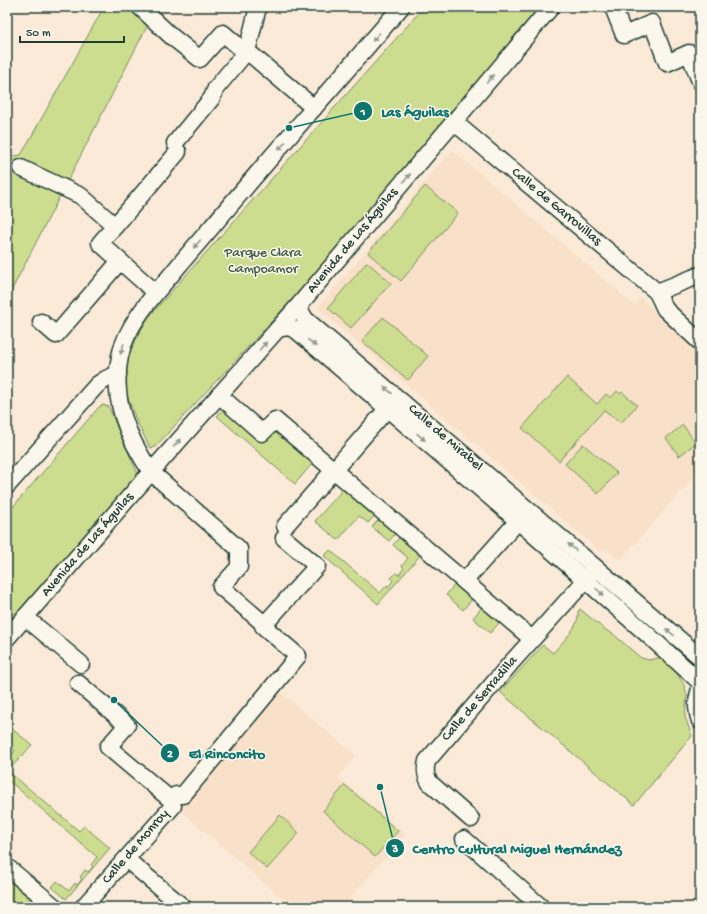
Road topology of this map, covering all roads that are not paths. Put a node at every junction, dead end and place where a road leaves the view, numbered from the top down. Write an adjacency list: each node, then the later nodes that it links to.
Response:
1 (140, 7): 6 (street)
2 (258, 7): 6 (street)
3 (401, 7): 8 (street, one-way to 8)
4 (550, 7): 9 (street, Avenida de Las Águilas, one-way to 4)
5 (612, 7): 7 (street)
6 (242, 48): 8 (street); 11 (street)
7 (700, 81)
8 (314, 108): 14 (street, one-way to 14)
9 (454, 122): 15 (street, Calle de Garrovillas); 16 (street, Avenida de Las Águilas, one-way to 9)
10 (21, 168): 11 (street)
11 (115, 226): 12 (street)
12 (120, 261): 14 (street); 17 (street)
13 (700, 275): 15 (street)
14 (155, 292): 20 (street, one-way to 20)
15 (657, 292): 19 (street, Calle de Garrovillas)
16 (300, 304): 18 (street, Avenida de Las Águilas); 27 (street, Calle de Mirabel, one-way to 16)
17 (40, 322)
18 (278, 329): 21 (street, Avenida de Las Águilas, one-way to 18); 22 (street, Calle de Mirabel, one-way to 22)
19 (700, 342)
20 (118, 374): 24 (street); 25 (street)
21 (219, 395): 23 (street); 24 (street, Avenida de Las Águilas, one-way to 21)
22 (388, 408): 23 (street, Calle de Mirabel); 26 (street, Calle de Mirabel, one-way to 26)
23 (334, 470): 28 (street); 30 (street, Calle de Mirabel)
24 (151, 472): 29 (street, Avenida de Las Águilas); 30 (street)
25 (7, 486)
26 (518, 520): 27 (street, Calle de Mirabel); 28 (street)
27 (591, 574): 32 (street, Calle de Serradilla); 33 (street, Calle de Mirabel, one-way to 27); 35 (street, Calle de Mirabel, one-way to 35)
28 (466, 579): 32 (street)
29 (26, 617): 31 (street, Avenida de Las Águilas); 34 (street)
30 (263, 625): 39 (street)
31 (7, 638)
32 (532, 639): 40 (street, Calle de Serradilla)
33 (700, 657)
34 (81, 664)
35 (700, 682)
36 (78, 684): 39 (street)
37 (700, 690): 38 (street)
38 (700, 721)
39 (172, 803): 42 (street, Calle de Monroy)
40 (471, 819)
41 (464, 839): 47 (street)
42 (126, 859): 45 (street, Calle de Monroy); 46 (street)
43 (7, 866): 44 (street)
44 (55, 907)
45 (83, 907)
46 (183, 907)
47 (541, 907)

